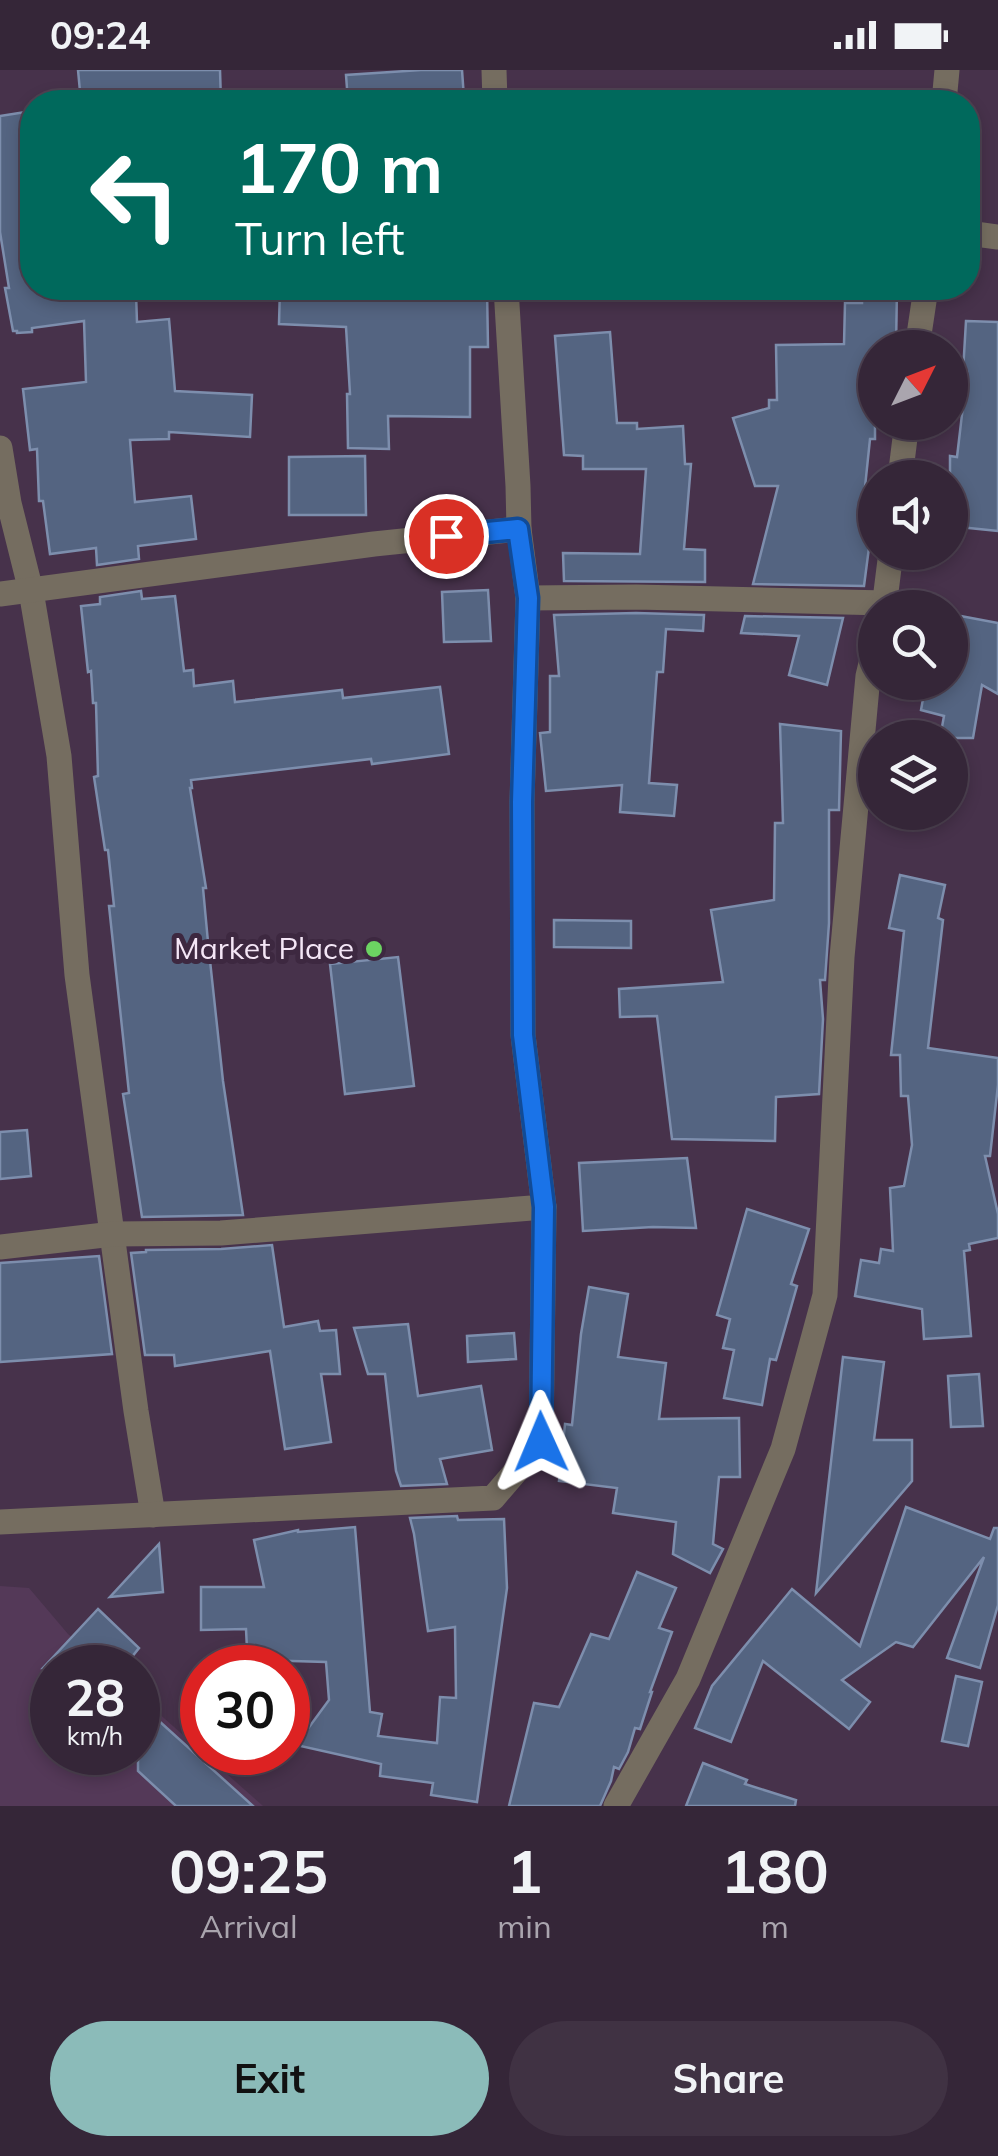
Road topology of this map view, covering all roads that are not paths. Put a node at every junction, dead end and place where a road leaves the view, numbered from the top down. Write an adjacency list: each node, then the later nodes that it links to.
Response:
1 (507, 300): 5 (street)
2 (924, 300): 3 (street)
3 (920, 330)
4 (0, 448): 6 (street)
5 (518, 529): 6 (street); 8 (street)
6 (31, 592): 7 (street); 12 (street)
7 (0, 594)
8 (528, 598): 9 (street); 11 (street)
9 (858, 605)
10 (866, 700): 16 (street)
11 (544, 1207): 12 (street); 14 (street)
12 (113, 1234): 13 (street); 14 (street)
13 (0, 1247)
14 (153, 1514): 15 (street)
15 (0, 1522)
16 (616, 1806)

